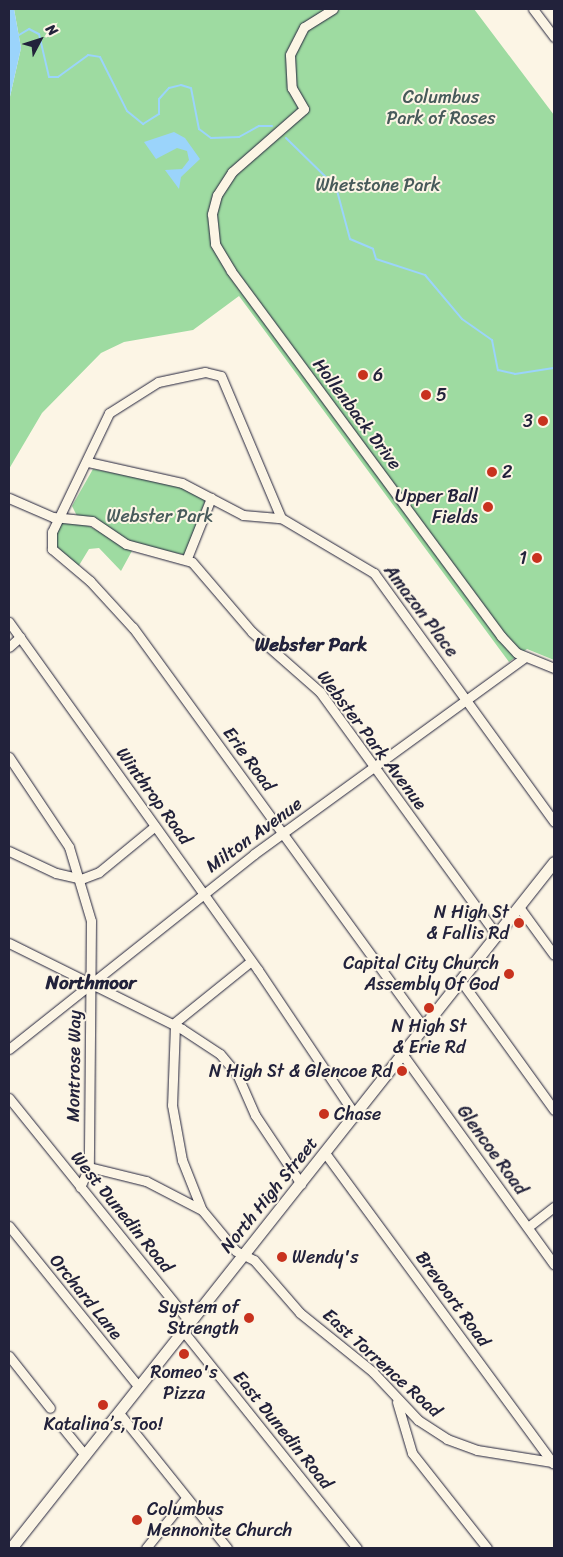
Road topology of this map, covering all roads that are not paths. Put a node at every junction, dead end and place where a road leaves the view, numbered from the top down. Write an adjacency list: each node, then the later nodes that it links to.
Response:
1 (333, 9): 15 (street, Hollenback Drive)
2 (533, 9): 3 (street)
3 (554, 37)
4 (88, 462): 6 (street); 7 (street, Erie Road); 8 (street, Erie Road)
5 (9, 498): 9 (street)
6 (211, 498): 8 (street); 11 (street)
7 (68, 505): 9 (street, Erie Road); 10 (street)
8 (281, 518): 17 (street, Amazon Place)
9 (59, 519): 10 (street); 22 (street, Erie Road)
10 (74, 519): 11 (street)
11 (187, 558): 19 (street, Webster Park Avenue)
12 (9, 622): 13 (street, Winthrop Road)
13 (20, 637): 14 (street); 21 (street, Winthrop Road)
14 (9, 647)
15 (525, 658): 16 (street, Hollenback Drive); 17 (street, Milton Avenue)
16 (554, 668)
17 (467, 700): 19 (street, Milton Avenue); 20 (street, Amazon Place)
18 (9, 757): 25 (street, Montrose Way)
19 (375, 767): 22 (street, Milton Avenue); 28 (street, Webster Park Avenue)
20 (554, 822)
21 (155, 826): 25 (street); 26 (street, Winthrop Road)
22 (283, 833): 26 (street, Milton Avenue); 35 (street, Erie Road)
23 (9, 851): 25 (street)
24 (554, 862): 27 (main road, North High Street)
25 (81, 879): 33 (street, Montrose Way)
26 (204, 893): 31 (street, Winthrop Road); 33 (street, Milton Avenue)
27 (519, 907): 28 (main road, North High Street); 30 (street)
28 (497, 936): 32 (main road, North High Street)
29 (9, 942): 33 (street)
30 (554, 955)
31 (252, 961): 34 (street); 40 (street, Winthrop Road)
32 (461, 981): 35 (main road, North High Street); 39 (street)
33 (91, 983): 34 (street); 36 (street, Milton Avenue); 42 (street, Montrose Way)
34 (174, 1025): 43 (street); 46 (street)
35 (424, 1028): 37 (main road, North High Street)
36 (9, 1049)
37 (403, 1055): 40 (main road, North High Street); 48 (street, Glencoe Road)
38 (9, 1098): 44 (street, West Dunedin Road)
39 (554, 1110)
40 (355, 1115): 41 (main road, North High Street)
41 (325, 1153): 43 (main road, North High Street); 59 (street, Brevoort Road)
42 (89, 1167): 44 (street, Montrose Way); 46 (street)
43 (301, 1184): 49 (main road, North High Street)
44 (80, 1186): 51 (street, West Dunedin Road)
45 (554, 1207): 48 (street)
46 (202, 1210): 49 (street, East Torrence Road)
47 (9, 1226): 53 (street, Orchard Lane)
48 (528, 1227): 50 (street, Glencoe Road)
49 (243, 1255): 51 (main road, North High Street); 54 (street, East Torrence Road)
50 (554, 1264)
51 (187, 1327): 53 (main road, North High Street); 64 (street, East Dunedin Road)
52 (9, 1356): 55 (street)
53 (139, 1387): 56 (main road, North High Street)
54 (397, 1401): 59 (street, East Torrence Road); 65 (street)
55 (50, 1408)
56 (119, 1413): 58 (main road, North High Street); 60 (street)
57 (63, 1428): 58 (street)
58 (85, 1455): 61 (main road, North High Street)
59 (553, 1463)
60 (186, 1498): 62 (street); 63 (street)
61 (11, 1548)
62 (146, 1548)
63 (226, 1548)
64 (357, 1548)
65 (487, 1548)

